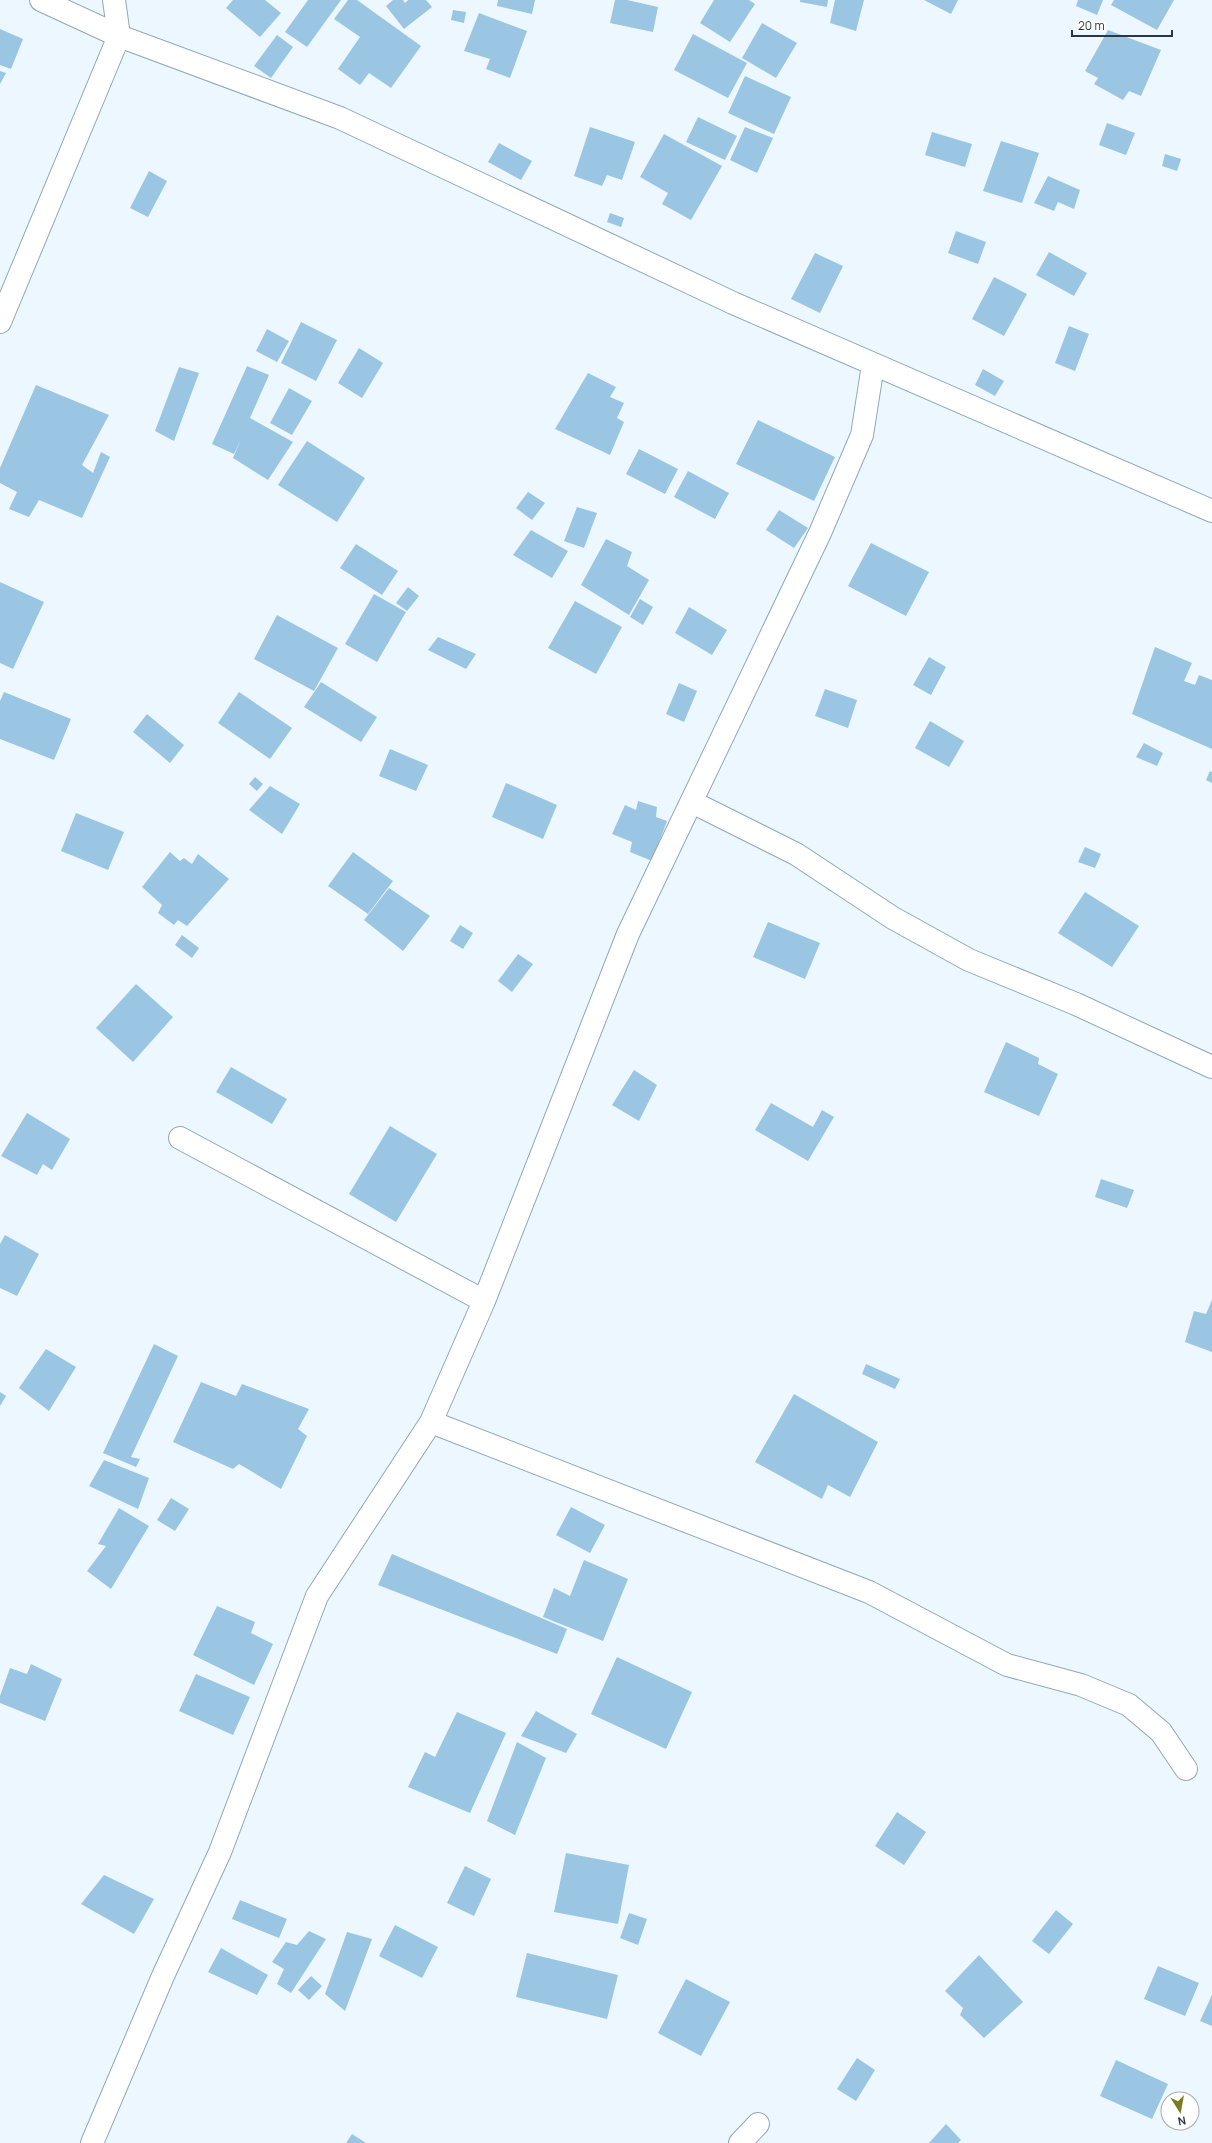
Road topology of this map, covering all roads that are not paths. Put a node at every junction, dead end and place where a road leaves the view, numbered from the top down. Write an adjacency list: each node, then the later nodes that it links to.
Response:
1 (41, 0): 3 (street)
2 (114, 0): 3 (street)
3 (119, 36): 4 (street); 5 (street)
4 (0, 322)
5 (873, 364): 6 (street); 7 (street)
6 (1212, 511)
7 (692, 802): 8 (street); 10 (street)
8 (1212, 1067)
9 (180, 1138): 10 (street)
10 (484, 1301): 11 (street)
11 (431, 1422): 12 (street); 14 (street)
12 (1186, 1769)
13 (758, 2124): 15 (street)
14 (92, 2143)
15 (740, 2143)

